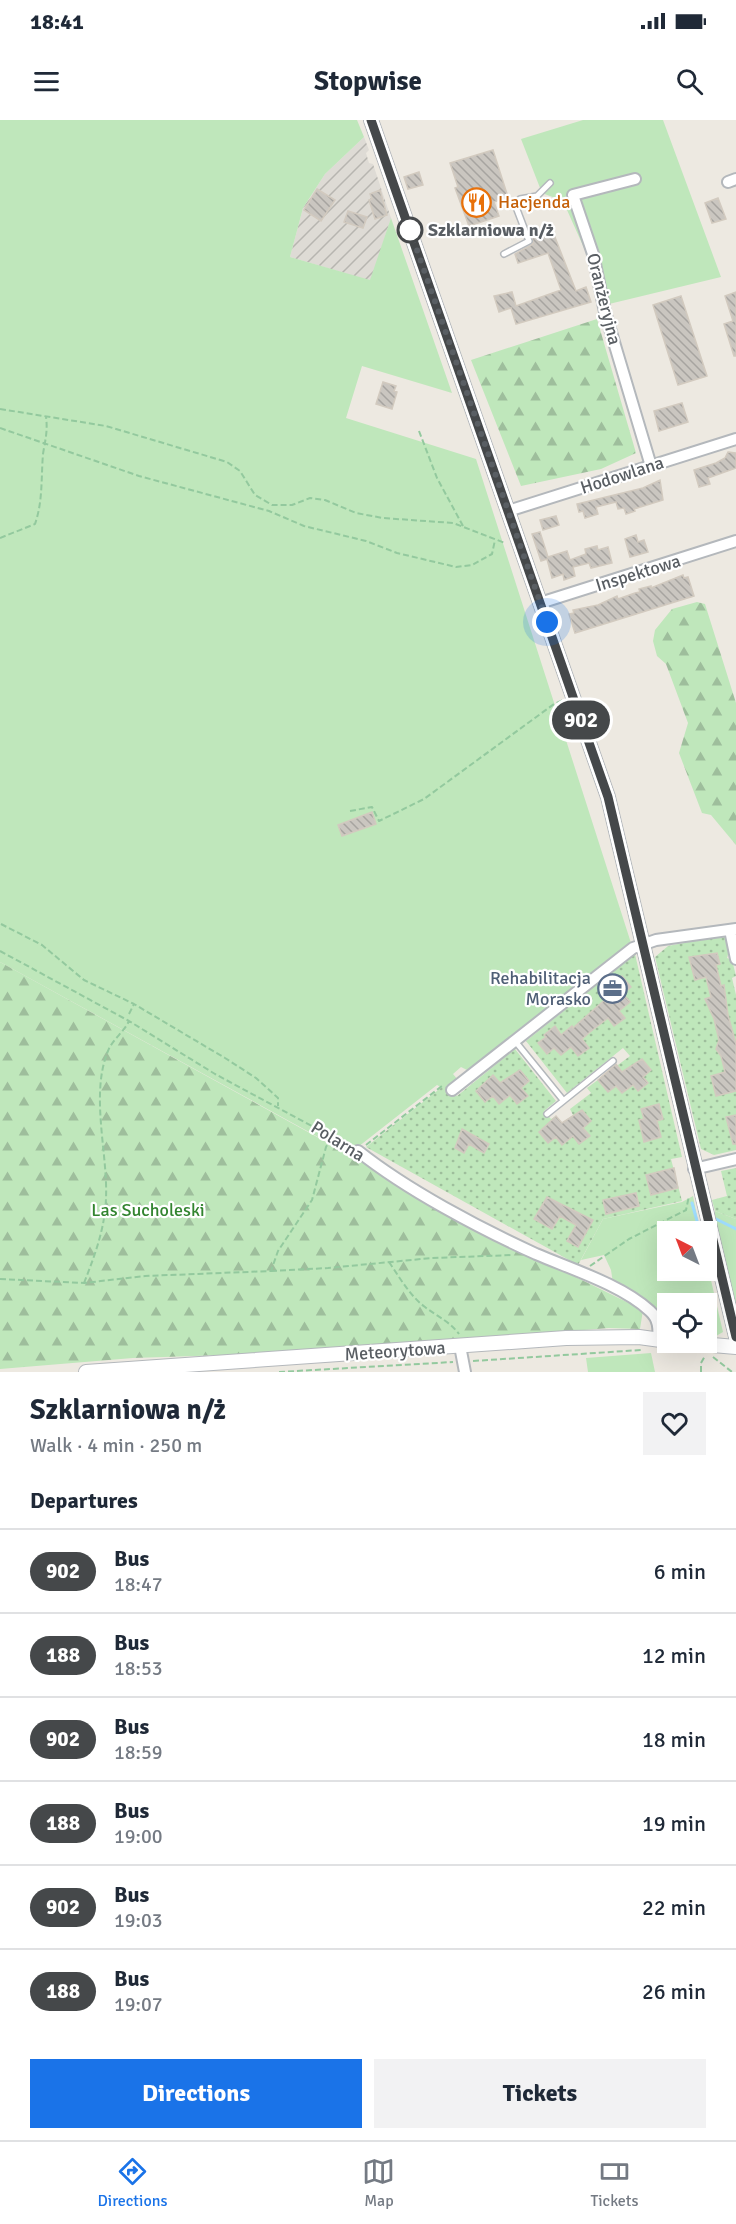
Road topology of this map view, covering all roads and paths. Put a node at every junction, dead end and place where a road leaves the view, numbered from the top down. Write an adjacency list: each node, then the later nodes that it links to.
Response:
1 (371, 120): 12 (street)
2 (635, 179): 11 (street, Oranżeryjna)
3 (550, 183): 4 (lane)
4 (504, 254)
5 (0, 409): 6 (path)
6 (46, 417): 10 (path); 13 (path)
7 (0, 428): 10 (path)
8 (419, 431): 13 (path)
9 (736, 439): 11 (street, Hodowlana)
10 (45, 444): 14 (path); 15 (path)
11 (651, 466): 12 (street, Hodowlana)
12 (508, 511): 17 (street)
13 (463, 526): 15 (path)
14 (0, 538)
15 (495, 538): 17 (path)
16 (736, 542): 18 (street, Inspektowa)
17 (522, 550): 18 (street)
18 (540, 603): 23 (street)
19 (554, 704): 20 (path)
20 (350, 810)
21 (1, 924): 26 (path)
22 (733, 930): 23 (street); 25 (street)
23 (644, 943): 29 (street); 38 (street)
24 (0, 951): 28 (path, Polarna)
25 (736, 959)
26 (134, 1004): 27 (path); 33 (path)
27 (129, 1014)
28 (129, 1022): 33 (path, Polarna); 45 (path)
29 (515, 1041): 31 (street); 32 (lane)
30 (613, 1061): 32 (lane)
31 (452, 1090): 36 (path)
32 (563, 1100): 34 (lane)
33 (278, 1106): 35 (path, Polarna)
34 (547, 1114)
35 (332, 1136): 36 (path, Polarna); 42 (path)
36 (358, 1151): 40 (street, Polarna)
37 (736, 1159): 38 (street)
38 (694, 1169): 47 (street)
39 (692, 1192): 43 (path)
40 (530, 1251): 41 (path); 43 (street, Polarna)
41 (389, 1262): 42 (path); 51 (path)
42 (271, 1271): 45 (path)
43 (579, 1273): 46 (street, Polarna)
44 (0, 1279): 45 (path)
45 (84, 1283)
46 (657, 1320)
47 (736, 1337)
48 (657, 1343): 51 (street, Meteorytowa)
49 (657, 1343): 53 (path)
50 (717, 1345): 52 (street)
51 (460, 1346): 53 (street); 54 (street, Meteorytowa)
52 (736, 1347)
53 (464, 1367): 55 (path)
54 (86, 1372)
55 (279, 1372)
56 (701, 1372): 57 (path)
57 (732, 1372)

